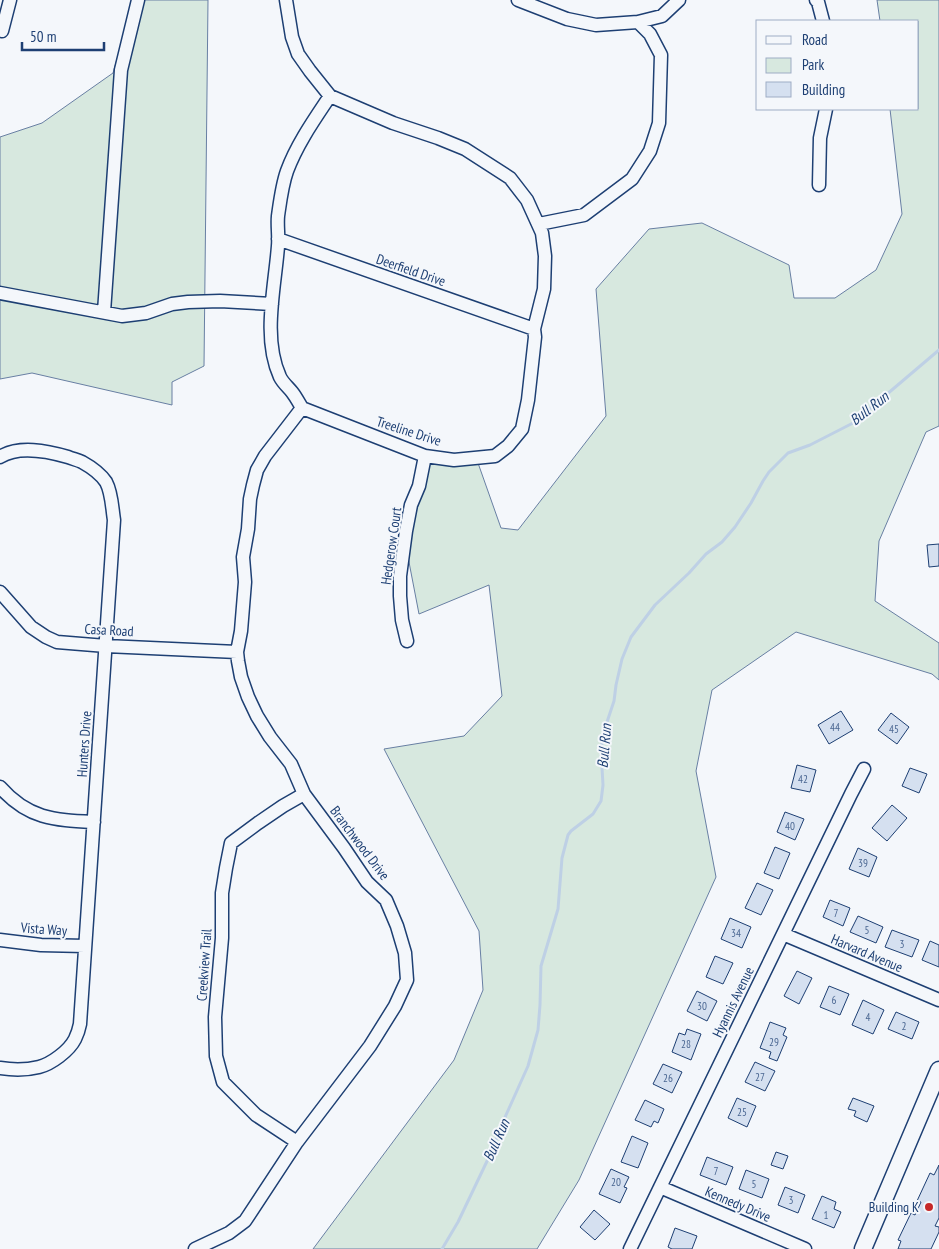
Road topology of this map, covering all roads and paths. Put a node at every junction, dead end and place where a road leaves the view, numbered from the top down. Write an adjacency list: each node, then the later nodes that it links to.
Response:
1 (10, 0): 9 (street)
2 (138, 0): 17 (street)
3 (286, 0): 10 (street, Treeline Drive)
4 (518, 0): 8 (street)
5 (679, 0): 8 (street)
6 (816, 0): 7 (street)
7 (823, 20)
8 (638, 22): 13 (street)
9 (2, 31)
10 (330, 96): 13 (street, Treeline Drive); 14 (street)
11 (826, 110): 12 (street)
12 (819, 185)
13 (539, 224): 18 (street, Treeline Drive)
14 (278, 239): 16 (street); 18 (street, Deerfield Drive)
15 (0, 293): 17 (street)
16 (272, 304): 17 (street); 19 (street)
17 (104, 312)
18 (534, 329): 20 (street, Treeline Drive)
19 (302, 408): 20 (street, Treeline Drive); 25 (street, Branchwood Drive)
20 (424, 456): 23 (street, Hedgerow Court)
21 (0, 457): 24 (street, Hunters Drive)
22 (0, 592): 24 (street, Casa Road)
23 (407, 641)
24 (106, 646): 25 (street, Casa Road); 29 (street, Hunters Drive)
25 (237, 652): 28 (street, Branchwood Drive)
26 (864, 769): 30 (street, Hyannis Avenue)
27 (0, 787): 29 (street)
28 (304, 794): 36 (street, Branchwood Drive); 36 (street, Creekview Trail)
29 (94, 822): 32 (street, Hunters Drive)
30 (783, 934): 33 (street, Harvard Avenue); 37 (street, Hyannis Avenue)
31 (0, 940): 32 (street, Vista Way)
32 (85, 946): 34 (street, Hunters Drive)
33 (939, 1000)
34 (0, 1068)
35 (939, 1070): 41 (main road)
36 (297, 1142): 38 (street, Branchwood Drive)
37 (660, 1187): 39 (street, Hyannis Avenue); 40 (street, Kennedy Drive)
38 (195, 1249)
39 (630, 1249)
40 (805, 1249)
41 (863, 1249)

